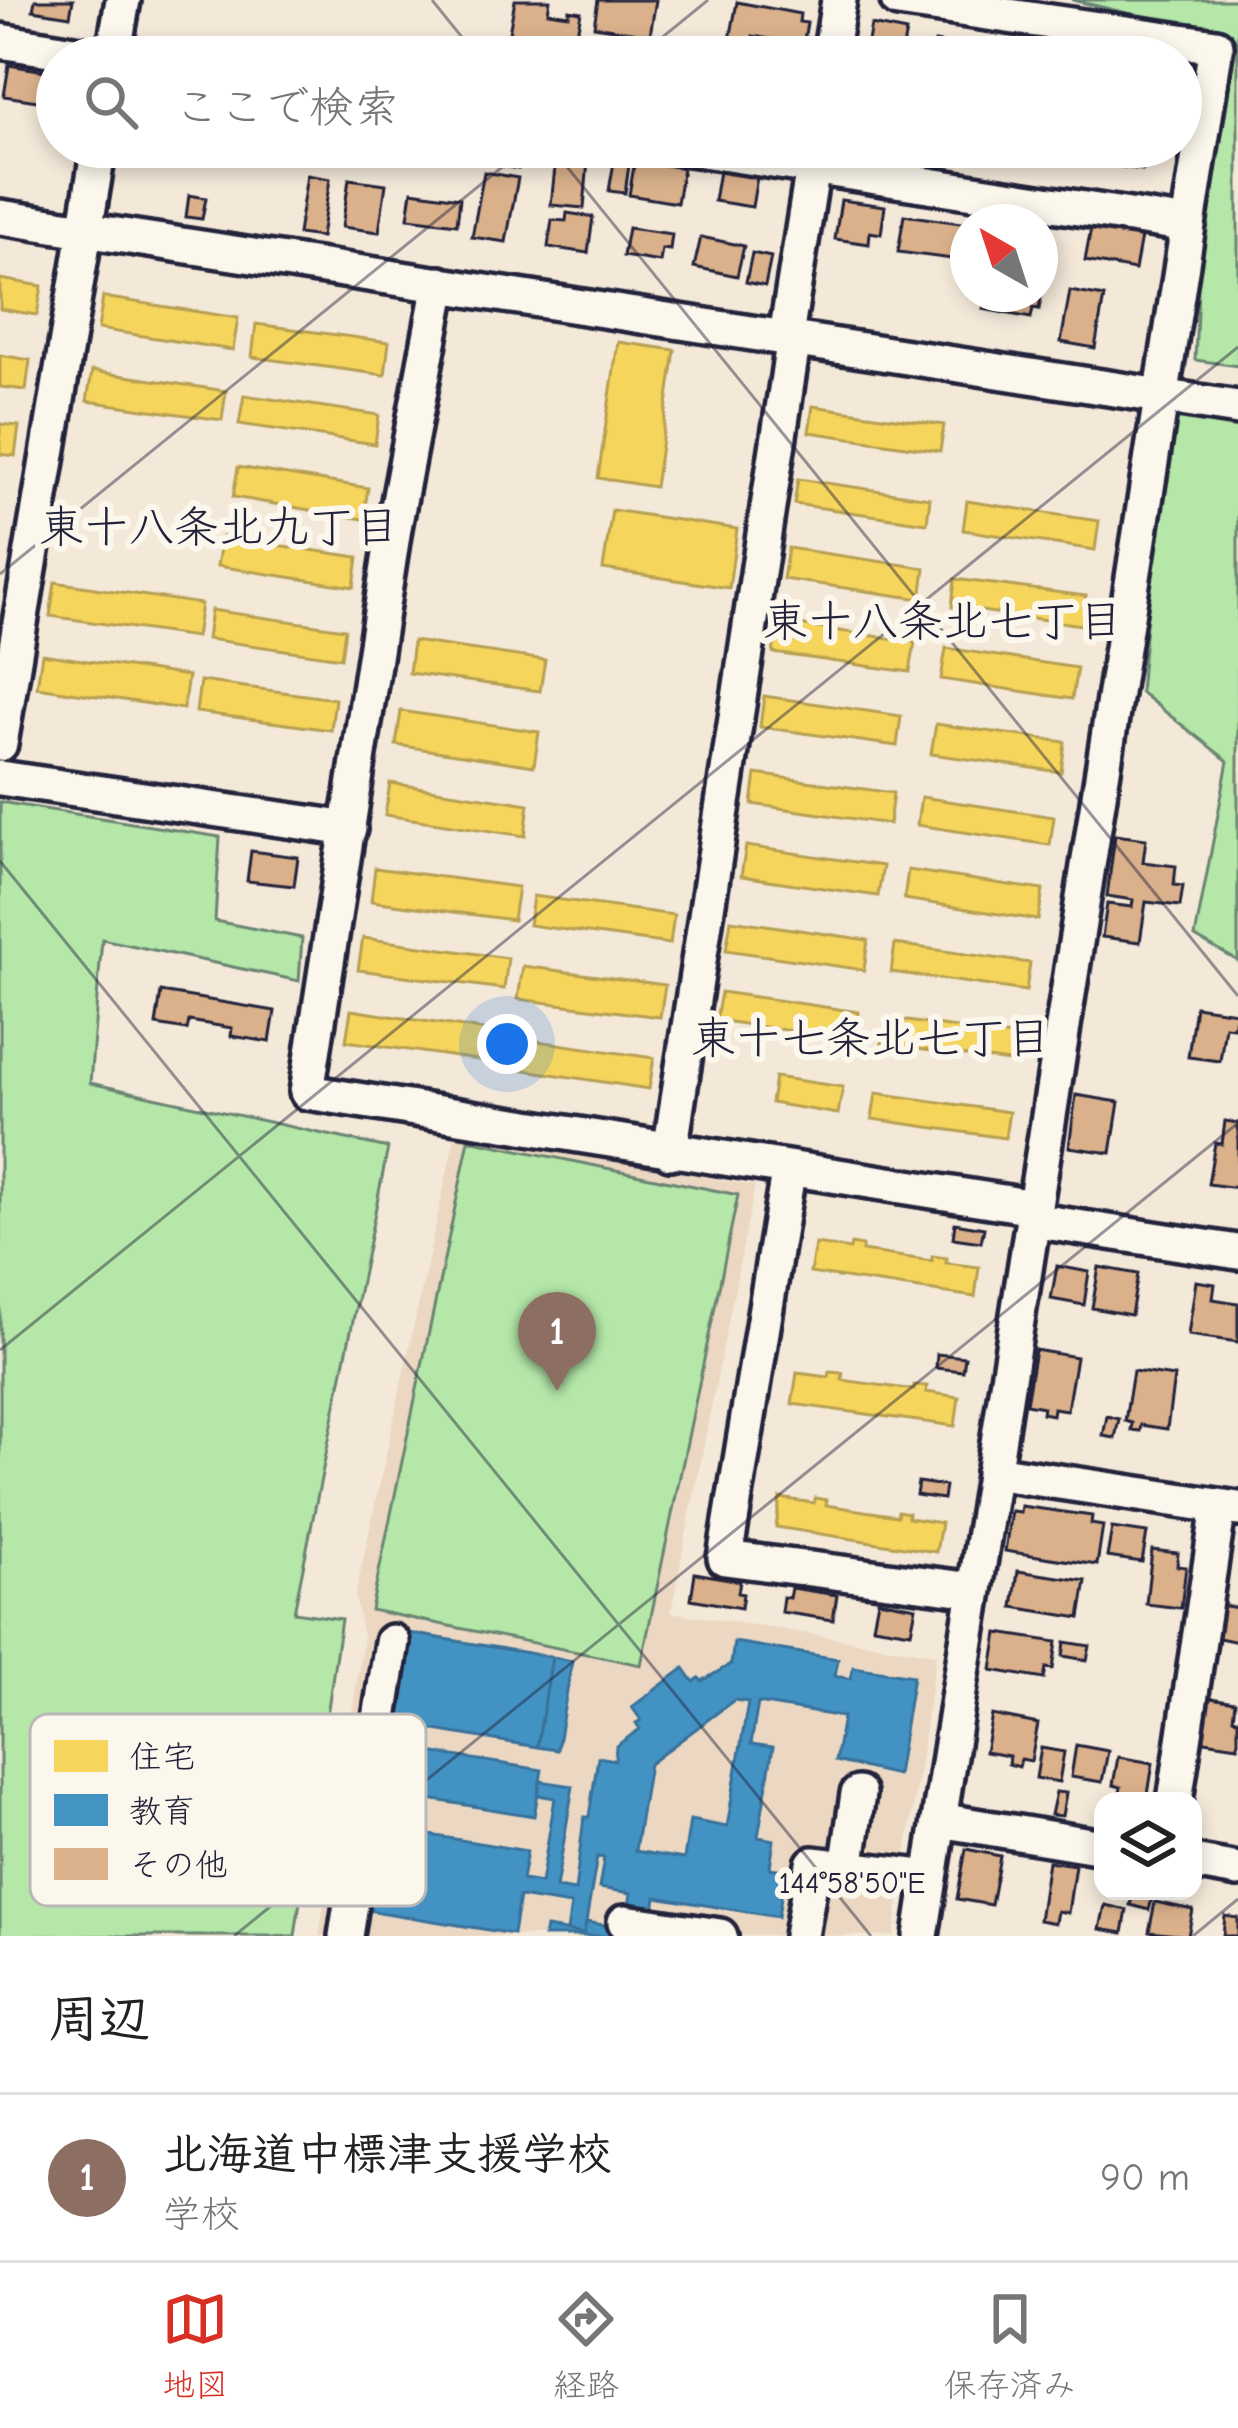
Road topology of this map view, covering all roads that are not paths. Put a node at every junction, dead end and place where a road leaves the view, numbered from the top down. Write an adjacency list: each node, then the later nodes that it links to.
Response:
1 (123, 0): 4 (street)
2 (839, 0): 5 (street)
3 (898, 0): 6 (street)
4 (117, 36)
5 (833, 36)
6 (1147, 36)
7 (0, 41): 9 (street)
8 (1202, 44): 10 (street)
9 (36, 47)
10 (1202, 136)
11 (95, 168): 17 (street)
12 (812, 168): 19 (street)
13 (879, 168): 16 (street)
14 (1197, 168): 16 (street)
15 (0, 217): 17 (street)
16 (1188, 225): 20 (street)
17 (85, 230): 18 (street); 22 (street)
18 (440, 284): 19 (street); 24 (street)
19 (790, 337): 20 (street); 25 (street)
20 (1160, 395): 21 (street); 27 (street)
21 (1238, 408)
22 (0, 745)
23 (0, 778): 24 (street)
24 (349, 829): 25 (street)
25 (670, 1152): 27 (street)
26 (787, 1179): 31 (street)
27 (1033, 1214): 28 (street); 29 (street)
28 (1238, 1252)
29 (993, 1472): 30 (street); 31 (street)
30 (1228, 1508): 34 (street)
31 (974, 1590): 36 (street)
32 (392, 1642): 33 (street)
33 (381, 1714)
34 (1177, 1792)
35 (858, 1794): 39 (street)
36 (939, 1820): 37 (street); 41 (street)
37 (1094, 1846)
38 (1202, 1864): 40 (street)
39 (847, 1868): 41 (street); 46 (street)
40 (1238, 1870)
41 (930, 1878): 47 (street)
42 (351, 1906): 44 (street)
43 (625, 1922): 45 (street)
44 (346, 1936)
45 (720, 1936)
46 (801, 1936)
47 (921, 1936)

